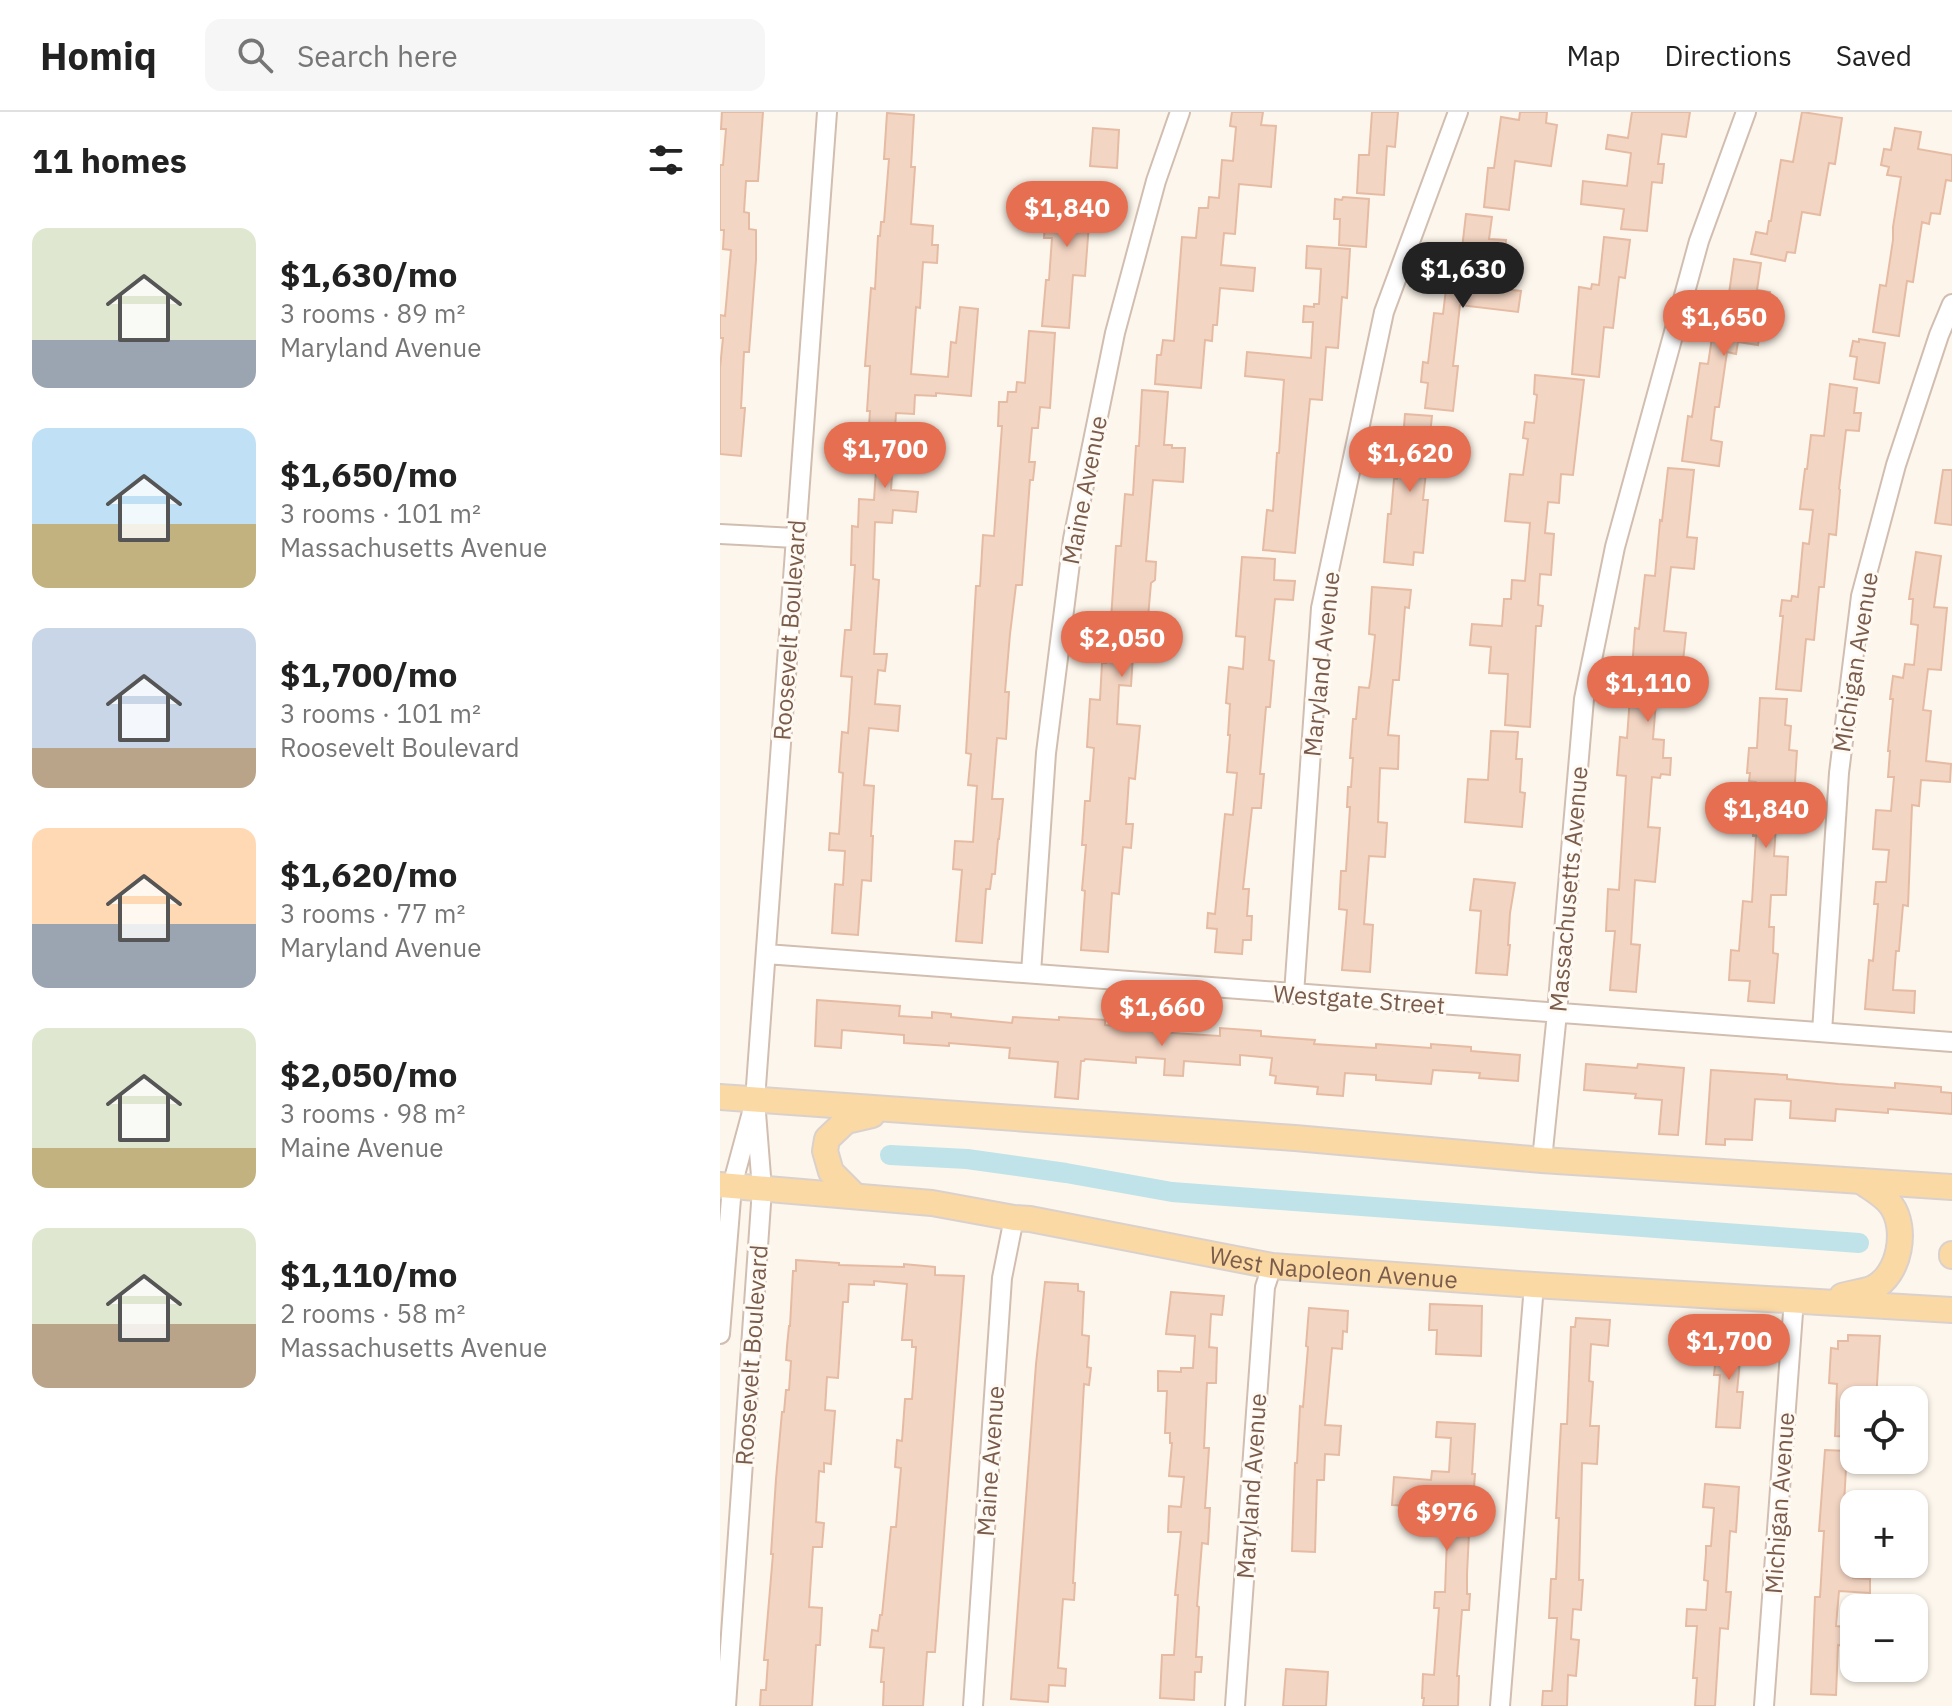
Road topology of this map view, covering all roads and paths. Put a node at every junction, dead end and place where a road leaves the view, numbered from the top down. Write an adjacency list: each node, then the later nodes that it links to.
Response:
1 (827, 112): 7 (street, Roosevelt Boulevard)
2 (1180, 112): 9 (street, Maine Avenue)
3 (1458, 112): 10 (street, Maryland Avenue)
4 (1746, 112): 11 (street, Massachusetts Avenue)
5 (1952, 304): 12 (street, Michigan Avenue)
6 (720, 534): 7 (street)
7 (795, 538): 8 (street, Roosevelt Boulevard)
8 (766, 954): 9 (street, Westgate Street); 15 (street, Roosevelt Boulevard)
9 (1031, 973): 10 (street, Westgate Street)
10 (1294, 994): 11 (street, Westgate Street)
11 (1557, 1013): 12 (street, Westgate Street); 17 (street, Massachusetts Avenue)
12 (1822, 1032): 13 (street, Westgate Street)
13 (1952, 1042)
14 (720, 1097): 15 (main road)
15 (755, 1100): 16 (main road); 19 (street, Roosevelt Boulevard); 21 (street, Roosevelt Boulevard)
16 (898, 1110): 17 (main road); 22 (main road)
17 (1542, 1160): 18 (main road)
18 (1861, 1181): 20 (main road); 27 (main road)
19 (726, 1186): 21 (main road, West Napoleon Avenue); 29 (street, Roosevelt Boulevard)
20 (1952, 1187)
21 (762, 1189): 22 (main road, West Napoleon Avenue); 30 (street, Roosevelt Boulevard)
22 (855, 1196): 23 (main road, West Napoleon Avenue)
23 (1014, 1218): 24 (main road, West Napoleon Avenue); 31 (street, Maine Avenue)
24 (1272, 1266): 25 (main road, West Napoleon Avenue); 32 (street, Maryland Avenue)
25 (1534, 1285): 26 (main road, West Napoleon Avenue); 33 (street)
26 (1794, 1299): 27 (main road, West Napoleon Avenue); 34 (street, Michigan Avenue)
27 (1820, 1301): 28 (main road, West Napoleon Avenue)
28 (1952, 1310)
29 (720, 1334)
30 (726, 1706)
31 (973, 1706)
32 (1235, 1706)
33 (1500, 1706)
34 (1764, 1706)

